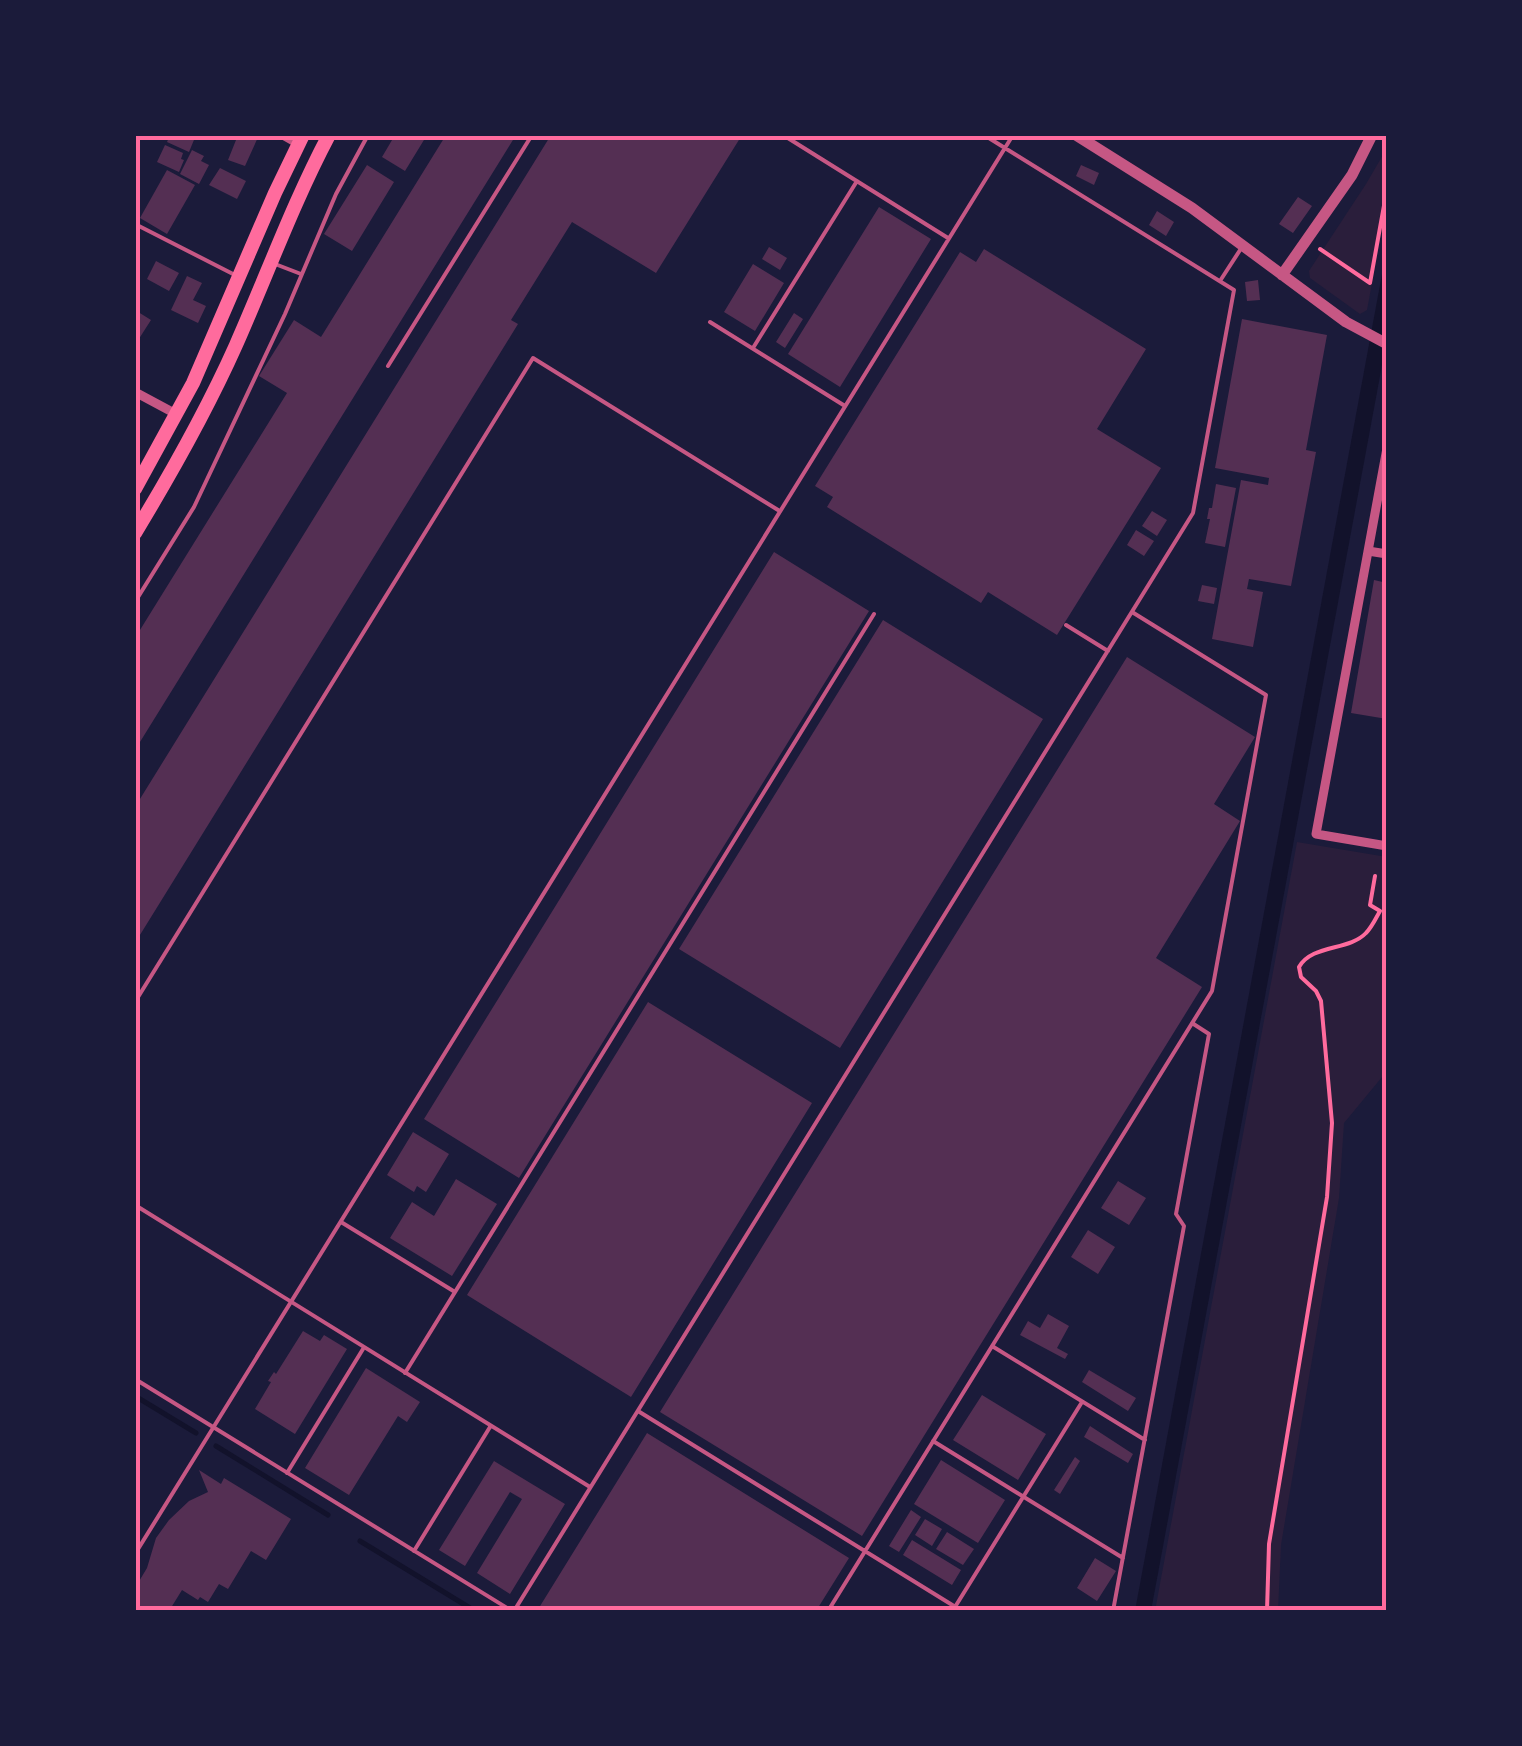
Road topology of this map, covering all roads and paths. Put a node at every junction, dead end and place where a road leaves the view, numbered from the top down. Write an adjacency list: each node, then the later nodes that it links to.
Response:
1 (282, 135): 10 (street)
2 (330, 135): 18 (main road)
3 (368, 135): 19 (lane)
4 (532, 135): 26 (lane)
5 (782, 135): 12 (lane)
6 (984, 135): 11 (lane)
7 (1013, 135): 11 (lane)
8 (1076, 135): 16 (street)
9 (1372, 135): 20 (street)
10 (301, 139): 21 (main road)
11 (1005, 148): 15 (lane); 22 (lane)
12 (857, 181): 15 (lane); 25 (lane)
13 (1387, 189): 17 (path)
14 (135, 224): 21 (lane)
15 (949, 238): 28 (lane)
16 (1243, 245): 20 (street); 22 (lane)
17 (1319, 248)
18 (270, 262): 19 (lane); 33 (main road)
19 (301, 274): 36 (lane)
20 (1282, 275): 24 (street)
21 (240, 277): 29 (main road)
22 (1220, 281): 37 (lane)
23 (710, 322): 25 (lane)
24 (1387, 344)
25 (754, 348): 28 (lane)
26 (388, 366)
27 (135, 392): 29 (street)
28 (846, 406): 32 (lane)
29 (177, 415): 31 (main road)
30 (1387, 448): 34 (street)
31 (135, 489)
32 (780, 511): 43 (lane); 46 (lane)
33 (135, 534)
34 (1368, 551): 35 (street); 41 (street)
35 (1387, 554)
36 (135, 602)
37 (1132, 612): 40 (lane); 44 (lane)
38 (874, 614): 47 (lane)
39 (1066, 625): 40 (lane)
40 (1108, 651): 54 (lane)
41 (1387, 846)
42 (1374, 876): 71 (path)
43 (135, 1002)
44 (1192, 1023): 49 (lane); 57 (lane)
45 (135, 1205): 48 (lane)
46 (341, 1222): 47 (lane); 48 (lane)
47 (455, 1292): 51 (lane)
48 (291, 1302): 50 (lane); 56 (lane)
49 (992, 1346): 53 (lane); 58 (lane)
50 (364, 1347): 51 (lane); 59 (lane)
51 (405, 1373): 55 (lane)
52 (135, 1379): 56 (lane)
53 (1082, 1402): 57 (lane); 61 (lane)
54 (638, 1410): 60 (lane); 63 (lane)
55 (491, 1426): 60 (lane); 62 (lane)
56 (214, 1428): 59 (lane); 64 (lane)
57 (1145, 1440): 65 (lane)
58 (934, 1441): 61 (lane); 63 (lane)
59 (287, 1473): 62 (lane)
60 (590, 1487): 67 (lane)
61 (1024, 1497): 65 (lane); 66 (lane)
62 (414, 1551): 67 (lane)
63 (865, 1551): 66 (lane); 68 (lane)
64 (135, 1554)
65 (1123, 1558): 70 (lane)
66 (955, 1607): 69 (lane)
67 (513, 1611)
68 (828, 1611)
69 (962, 1611)
70 (1114, 1611)
71 (1266, 1611)

